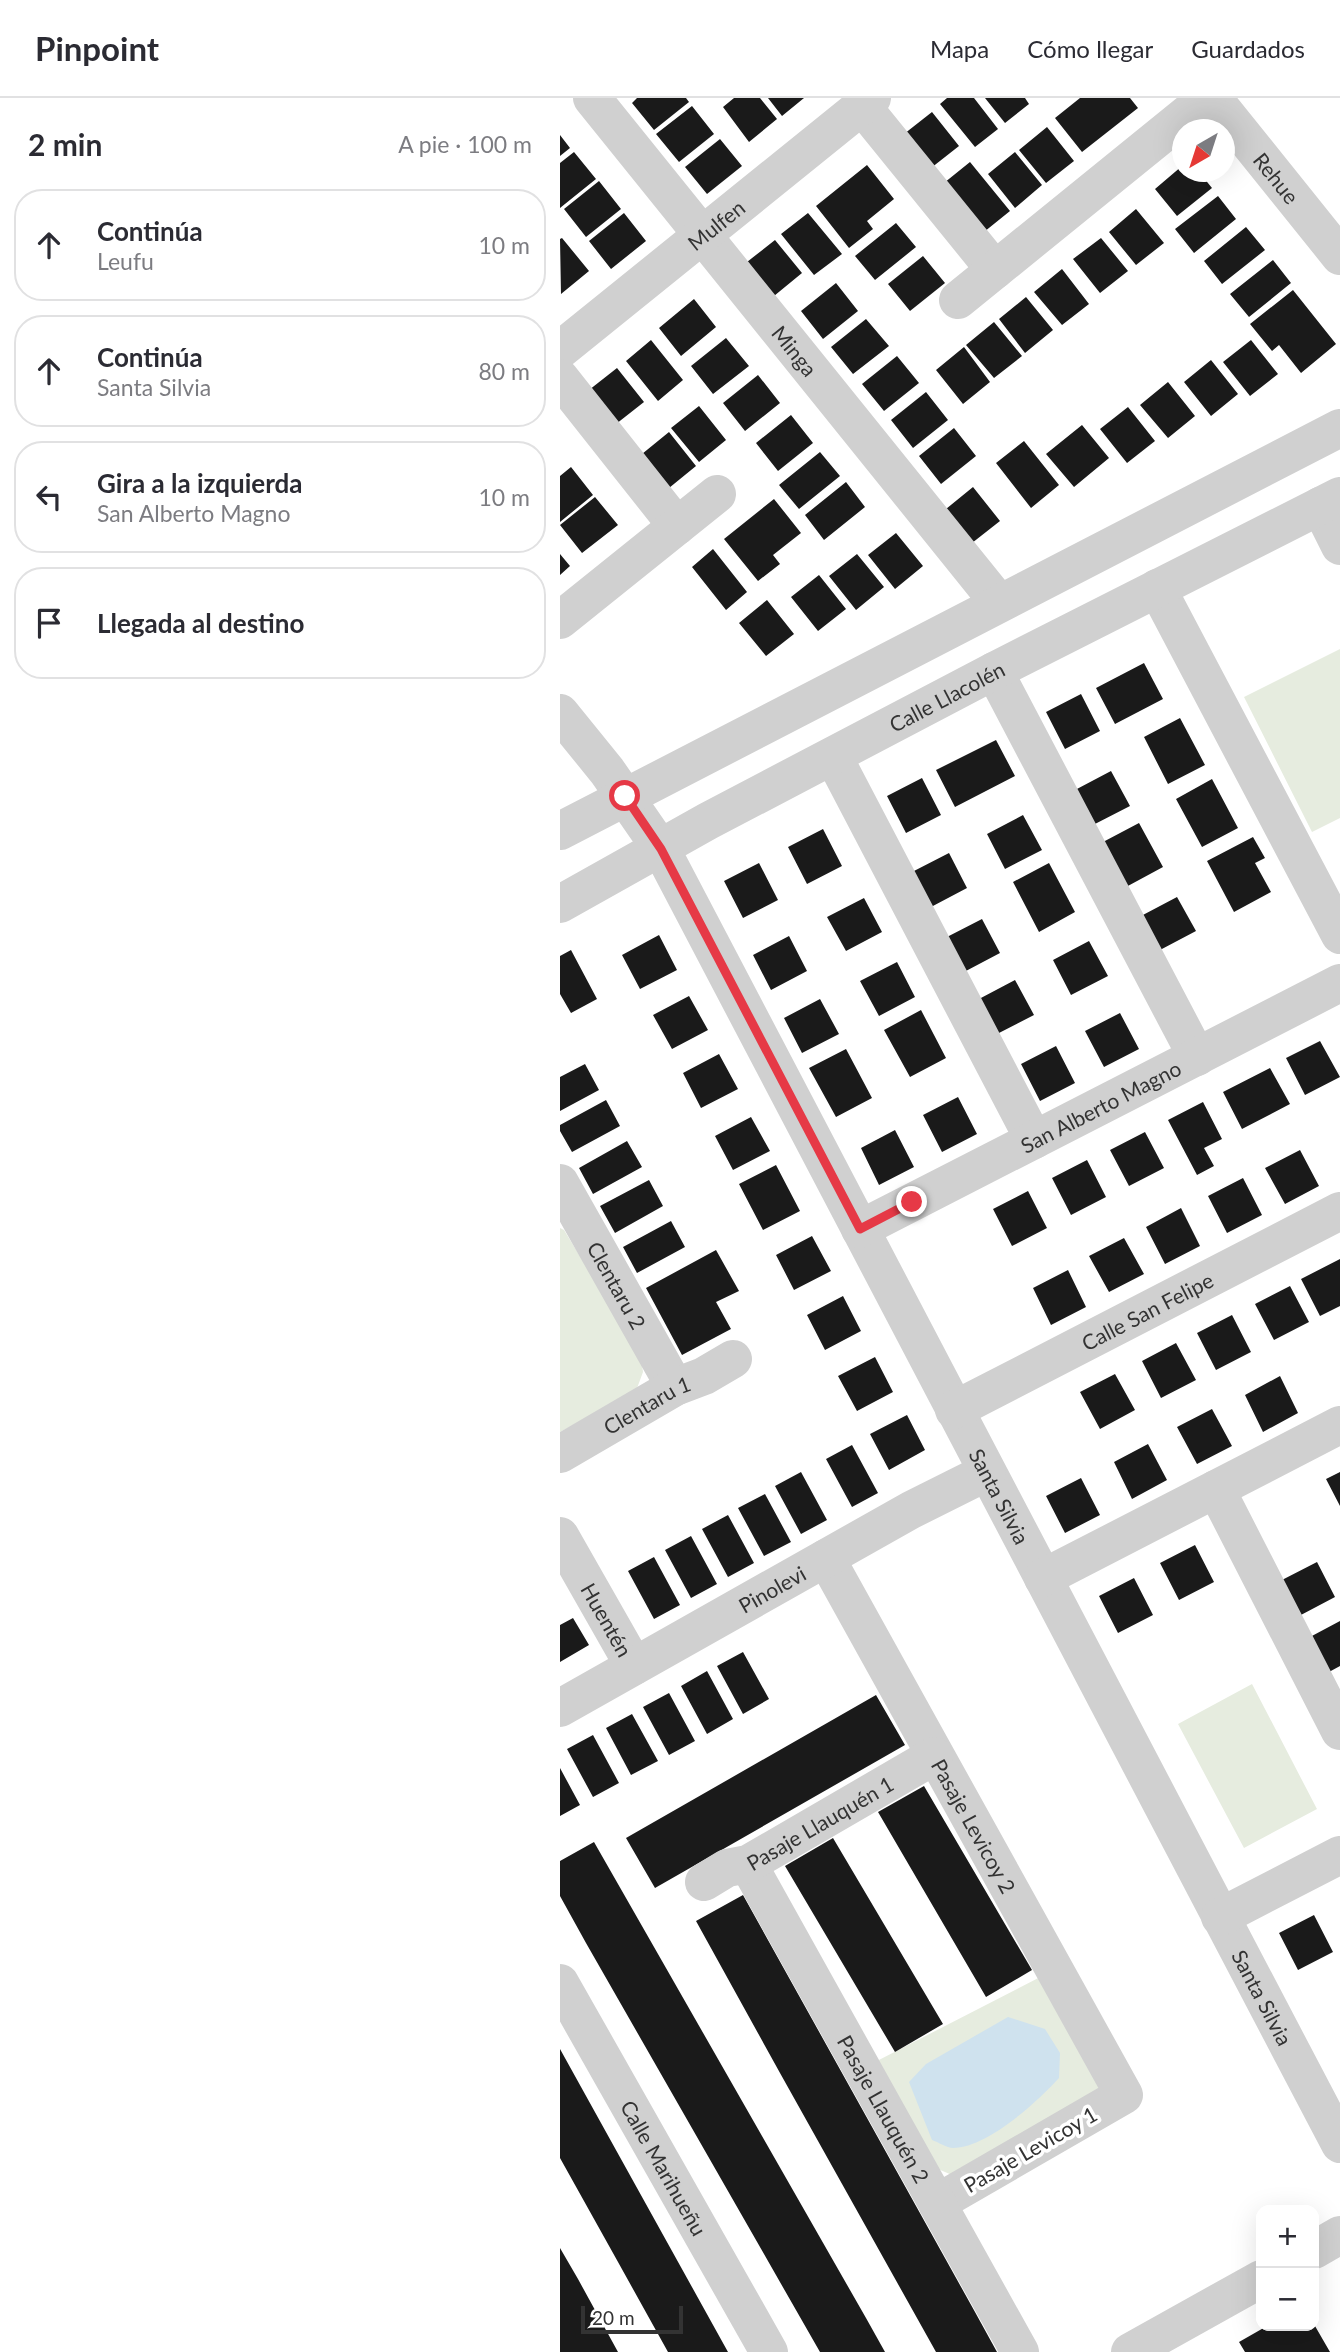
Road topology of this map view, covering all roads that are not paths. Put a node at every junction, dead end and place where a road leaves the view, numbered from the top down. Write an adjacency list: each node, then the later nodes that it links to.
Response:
1 (592, 98): 5 (street, Minga)
2 (1207, 98): 7 (street)
3 (1213, 98): 6 (street, Rehue)
4 (867, 102): 5 (street, Mulfen); 7 (street)
5 (703, 235): 9 (street, Mulfen); 17 (street, Minga)
6 (1340, 256)
7 (995, 270): 8 (street)
8 (958, 300)
9 (560, 351)
10 (560, 378): 14 (street)
11 (1340, 428): 17 (street)
12 (716, 494): 14 (street)
13 (1330, 501): 15 (street); 16 (street, Calle Llacolén)
14 (677, 526): 18 (street)
15 (1340, 546)
16 (1157, 588): 19 (street, Calle Llacolén); 26 (street)
17 (999, 603): 22 (street)
18 (560, 620)
19 (994, 671): 21 (street, Calle Llacolén); 28 (street)
20 (560, 713): 22 (street, Santa Silvia)
21 (833, 756): 24 (street, Calle Llacolén); 29 (street)
22 (625, 796): 23 (street); 24 (street, Santa Silvia)
23 (560, 831)
24 (661, 849): 25 (street, Calle Llacolén); 32 (street, Santa Silvia)
25 (560, 904)
26 (1340, 935)
27 (1340, 984): 28 (street, San Alberto Magno)
28 (1197, 1057): 29 (street, San Alberto Magno)
29 (1034, 1140): 32 (street, San Alberto Magno)
30 (562, 1192): 34 (street, Clentaru 2)
31 (1340, 1212): 35 (street, Calle San Felipe)
32 (860, 1229): 35 (street, Santa Silvia)
33 (733, 1359): 34 (street, Clentaru 1)
34 (675, 1387): 37 (street, Clentaru 1)
35 (954, 1410): 38 (street, Santa Silvia)
36 (1340, 1425): 39 (street)
37 (560, 1454)
38 (987, 1472): 41 (street, Pinolevi); 42 (street, Santa Silvia)
39 (1216, 1489): 42 (street); 45 (street)
40 (560, 1536): 43 (street, Huentén)
41 (826, 1558): 43 (street, Pinolevi); 46 (street, Pasaje Levicoy 2)
42 (1042, 1578): 50 (street, Santa Silvia)
43 (634, 1666): 44 (street, Pinolevi)
44 (560, 1708)
45 (1340, 1731)
46 (934, 1756): 48 (street, Pasaje Llauquén 1); 53 (street, Pasaje Levicoy 2)
47 (1340, 1855): 50 (street)
48 (748, 1864): 49 (street, Pasaje Llauquén 1); 55 (street, Pasaje Llauquén 2)
49 (704, 1882)
50 (1220, 1917): 52 (street, Santa Silvia)
51 (560, 1983): 60 (street, Calle Marihueñu)
52 (1325, 2080): 54 (street, Santa Silvia)
53 (1124, 2095): 55 (street, Pasaje Levicoy 1)
54 (1340, 2144)
55 (937, 2203): 61 (street, Pasaje Llauquén 2)
56 (1340, 2235): 57 (street)
57 (1319, 2247)
58 (1256, 2283): 59 (street)
59 (1183, 2339): 62 (street)
60 (769, 2352)
61 (1020, 2352)
62 (1130, 2352)

